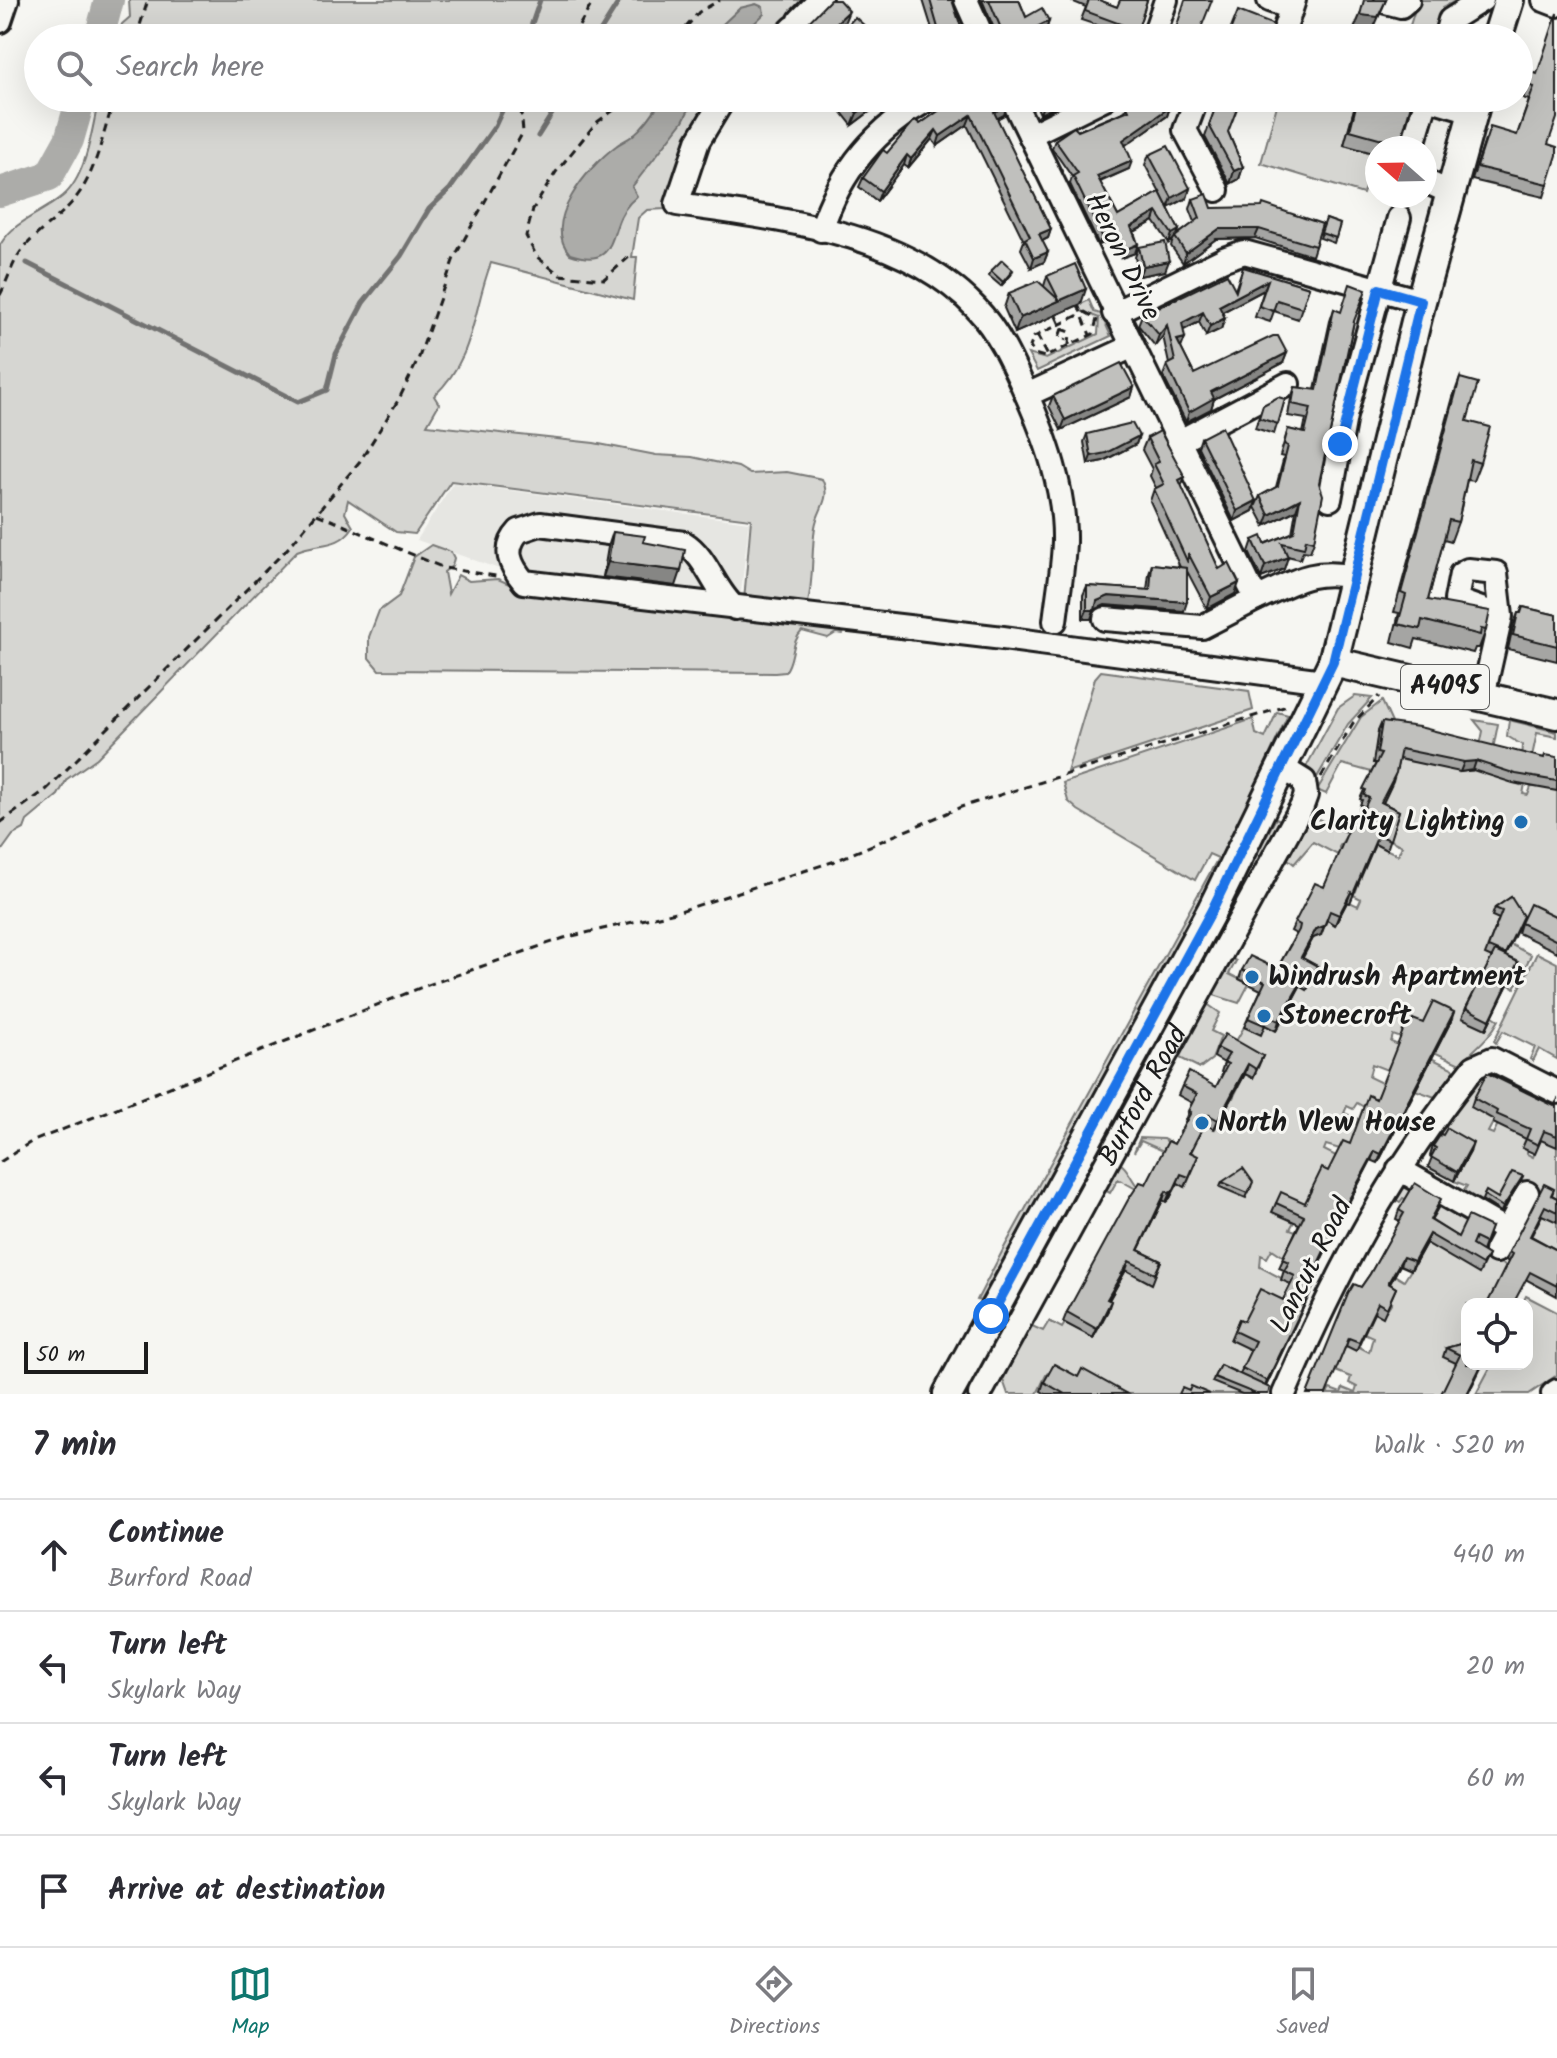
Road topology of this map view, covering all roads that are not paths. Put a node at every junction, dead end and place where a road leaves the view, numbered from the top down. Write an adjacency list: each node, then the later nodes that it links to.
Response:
1 (7, 0): 11 (street)
2 (820, 0): 12 (street)
3 (966, 0): 13 (street)
4 (1166, 0): 14 (street)
5 (1269, 0): 8 (street)
6 (1544, 0): 9 (street)
7 (1497, 2): 10 (street); 16 (main road)
8 (1293, 4): 15 (street)
9 (1557, 5)
10 (1453, 7)
11 (0, 21)
12 (796, 24)
13 (977, 24)
14 (1158, 24)
15 (1286, 24)
16 (1497, 24)
17 (716, 112): 30 (street)
18 (905, 112): 30 (street)
19 (1019, 112): 24 (street, Heron Drive)
20 (1077, 112): 24 (street)
21 (1192, 112): 27 (street)
22 (1423, 112): 25 (street)
23 (1470, 112): 26 (main road, Burford Road)
24 (1030, 135): 33 (street, Heron Drive)
25 (1416, 136)
26 (1437, 186)
27 (1217, 190)
28 (1434, 208): 32 (main road, Burford Road)
29 (1399, 218): 31 (street)
30 (821, 230): 36 (street)
31 (1379, 289): 32 (street); 33 (street); 38 (street)
32 (1421, 301): 39 (main road, Burford Road)
33 (1114, 313): 34 (street, Heron Drive)
34 (1131, 347): 36 (street); 37 (street, Heron Drive)
35 (1288, 384): 37 (street)
36 (1027, 395): 44 (street)
37 (1180, 441): 40 (street, Heron Drive)
38 (1330, 499)
39 (1354, 577): 40 (street); 45 (main road, Burford Road)
40 (1256, 599): 43 (street)
41 (735, 608): 41 (street); 45 (street)
42 (1501, 616): 46 (street)
43 (1105, 619)
44 (1055, 621)
45 (1328, 672): 46 (main road, A4095); 48 (main road, Burford Road)
46 (1483, 696): 47 (main road, A4095)
47 (1557, 714)
48 (1283, 768): 54 (street, Burford Road); 55 (main road, Burford Road)
49 (1557, 1092): 50 (street, Lancut Road)
50 (1399, 1169): 52 (street); 56 (street, Lancut Road)
51 (1527, 1193): 52 (street)
52 (1507, 1231): 53 (street)
53 (1496, 1251)
54 (982, 1393)
55 (948, 1394)
56 (1284, 1394)

